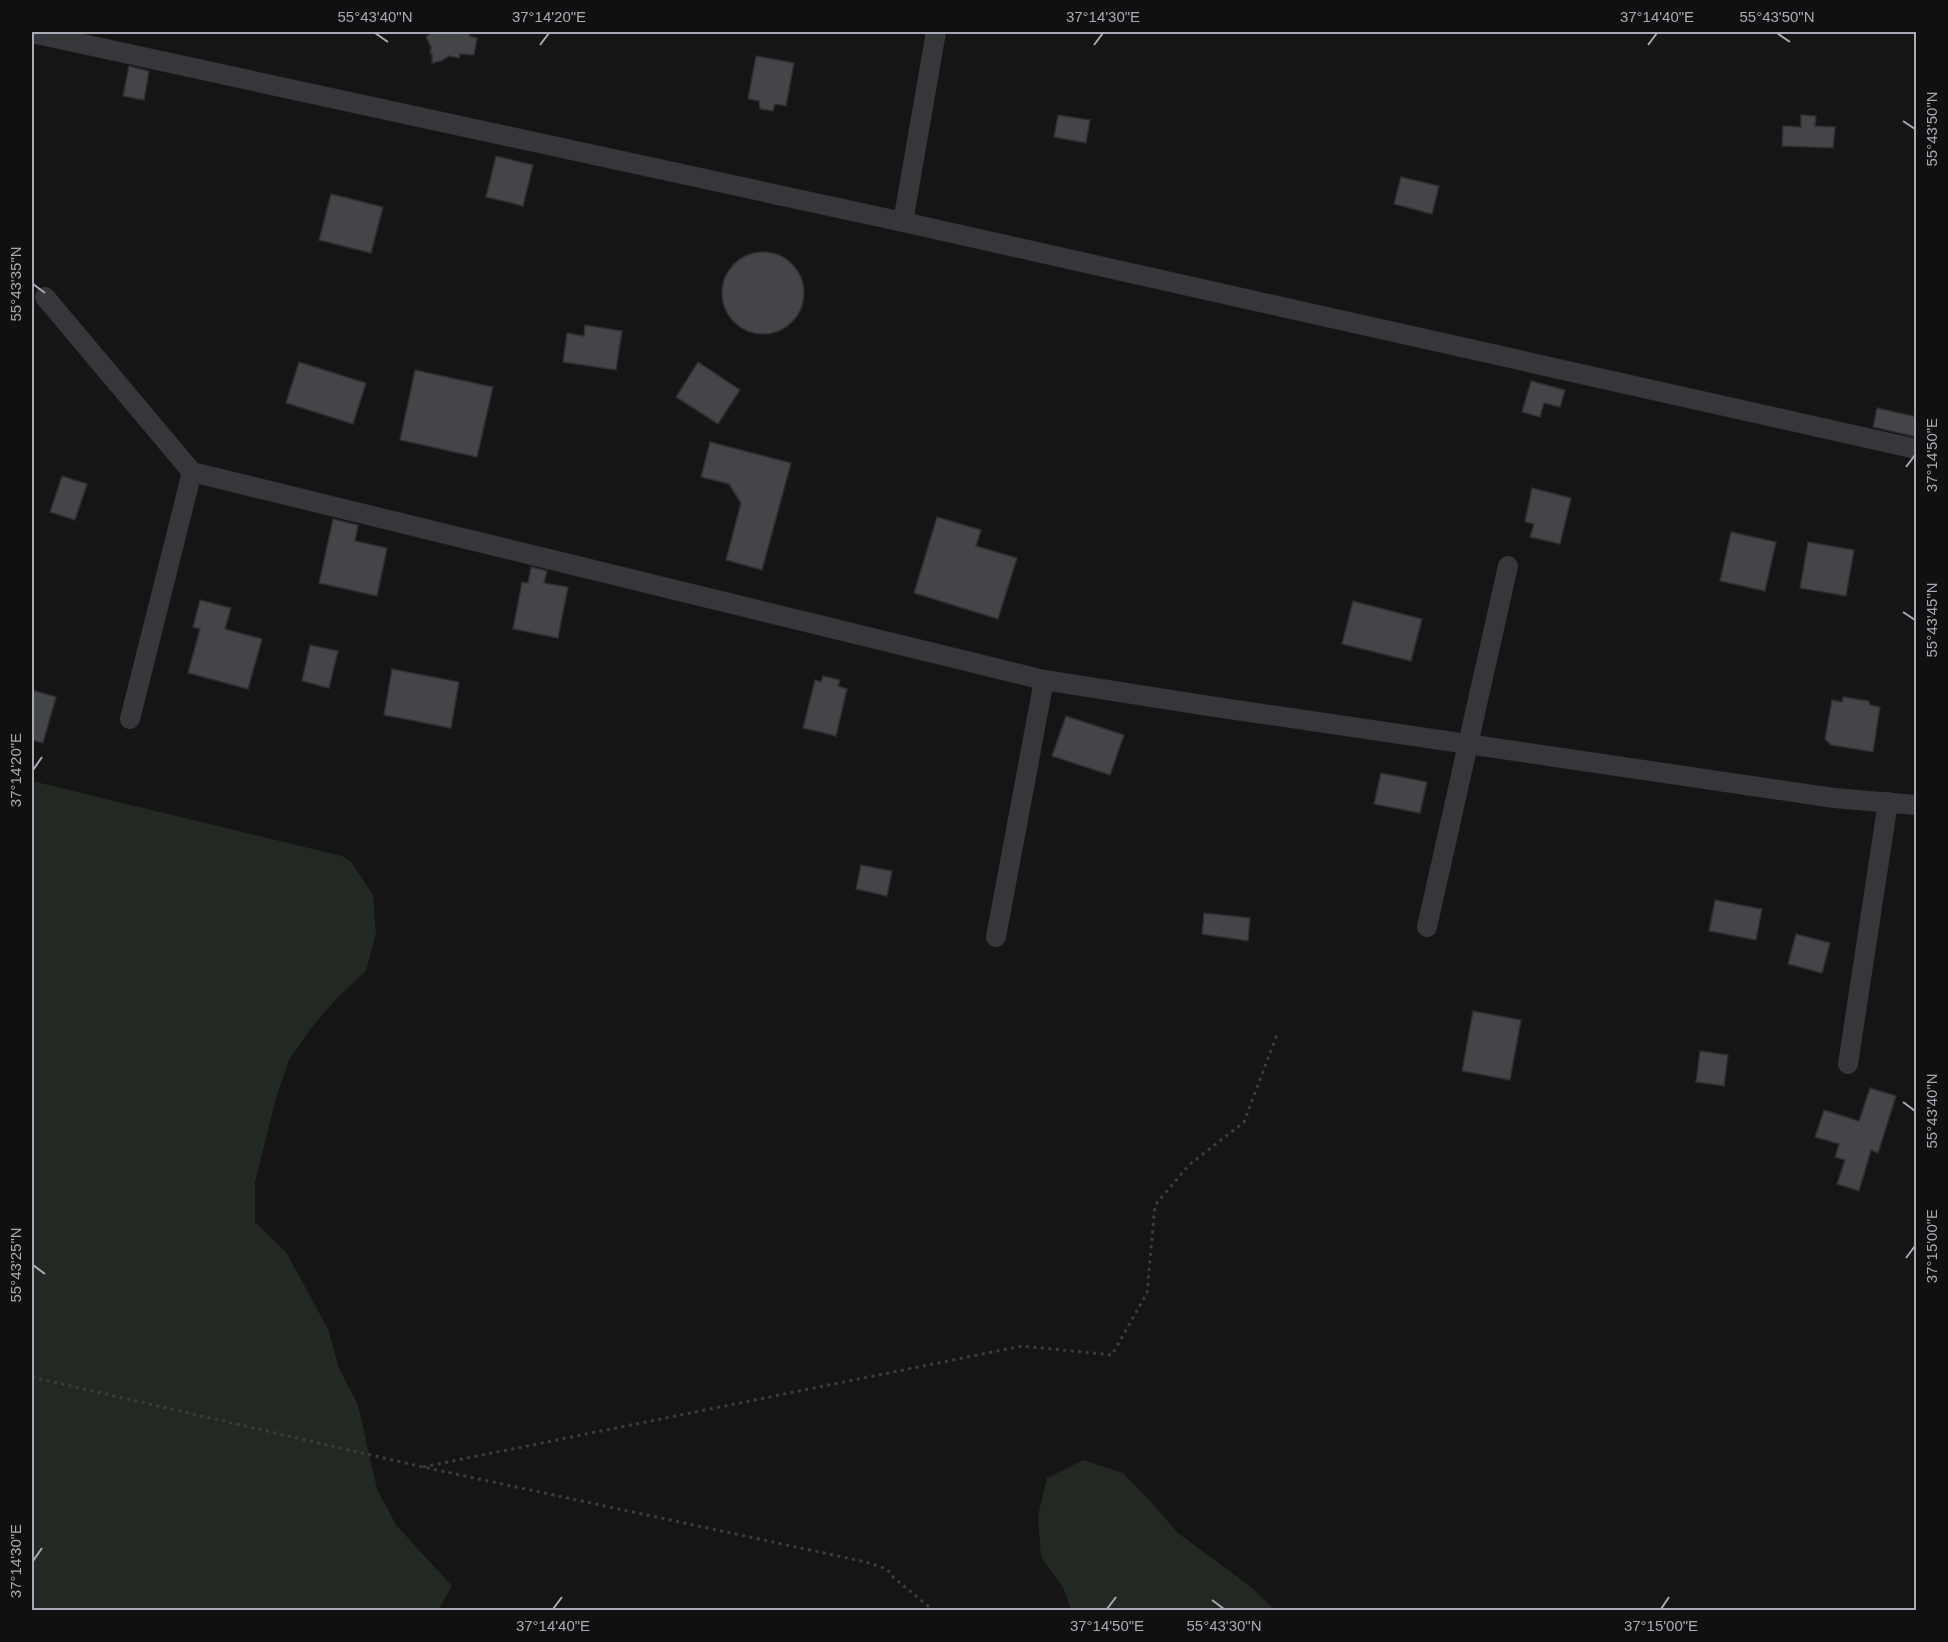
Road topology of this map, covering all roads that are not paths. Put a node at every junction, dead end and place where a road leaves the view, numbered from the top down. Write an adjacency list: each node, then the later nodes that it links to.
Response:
1 (936, 32): 3 (street)
2 (32, 33): 3 (street)
3 (903, 222): 5 (street)
4 (45, 297): 6 (street)
5 (1917, 449)
6 (192, 472): 8 (street); 9 (street)
7 (1509, 566): 10 (street)
8 (1044, 680): 10 (street); 14 (street)
9 (130, 719)
10 (1468, 744): 11 (street); 13 (street)
11 (1888, 802): 12 (street); 15 (street)
12 (1917, 805)
13 (1427, 927)
14 (996, 937)
15 (1848, 1064)

